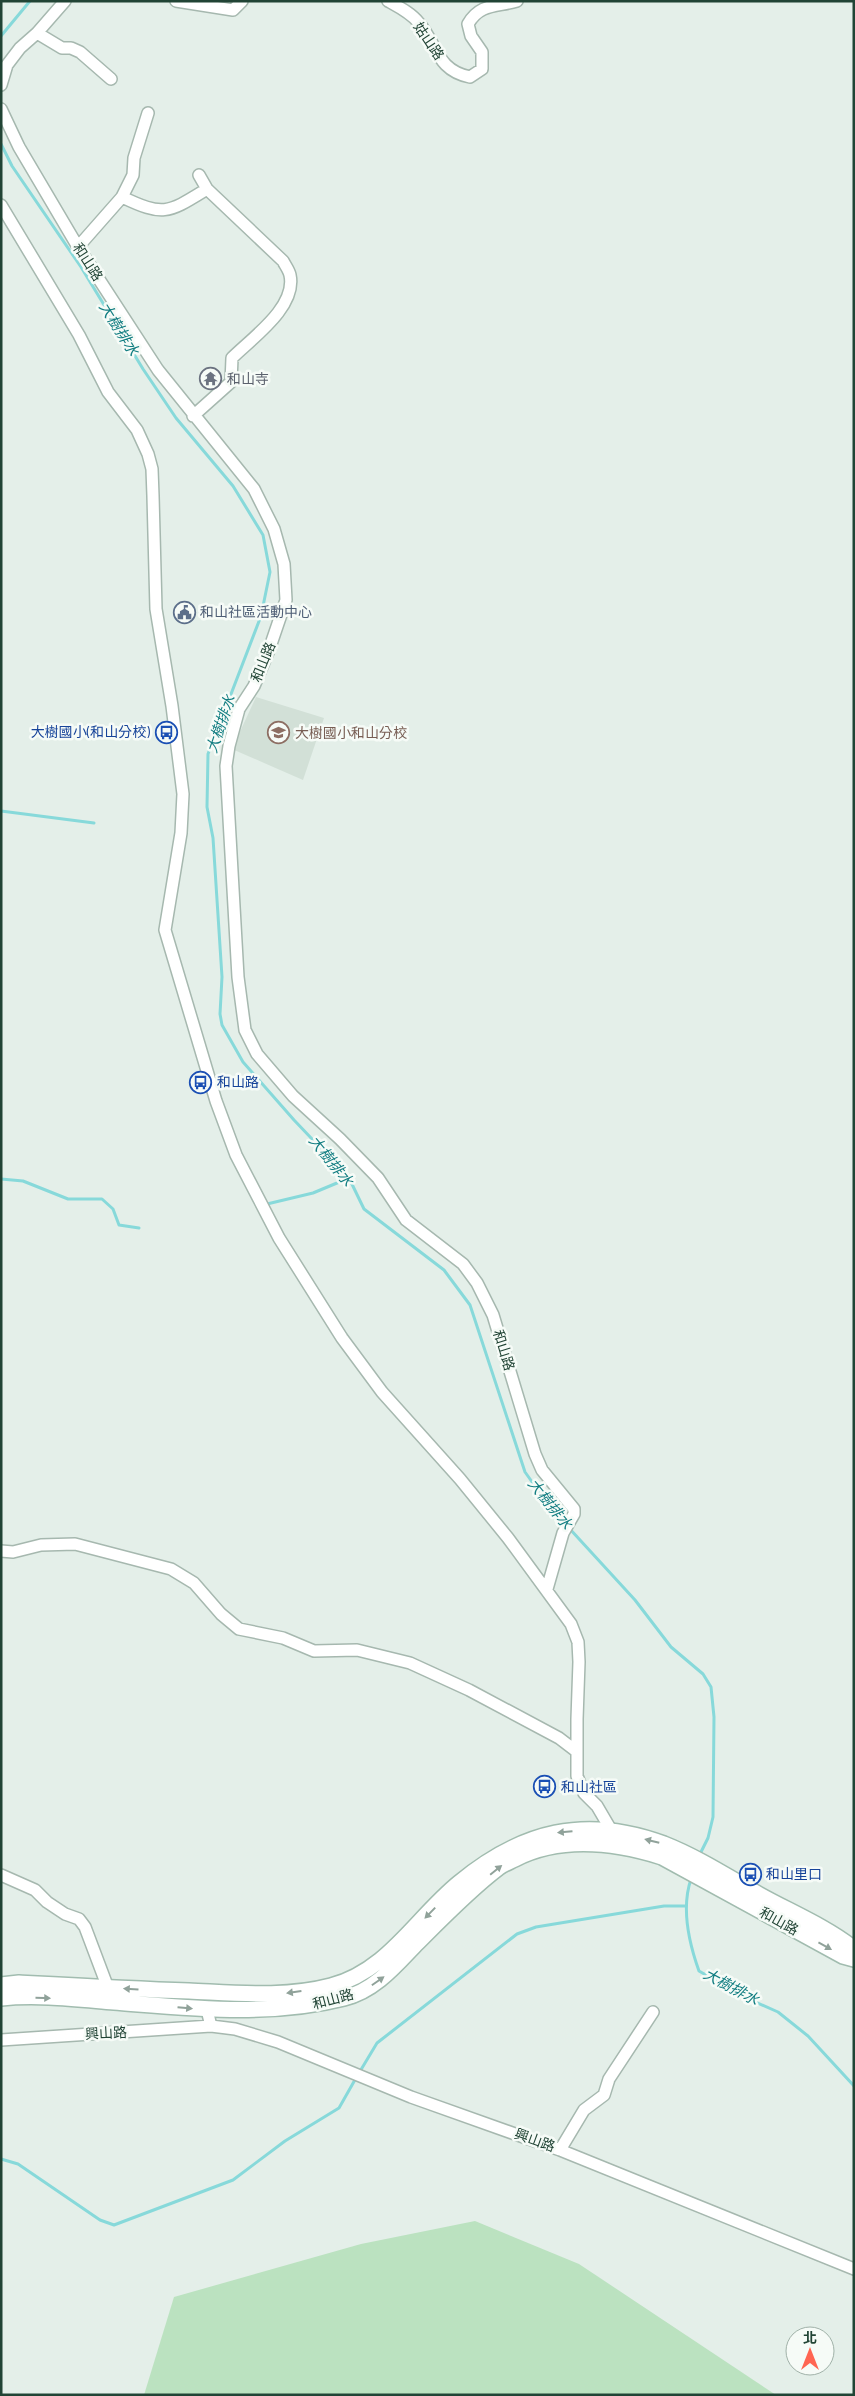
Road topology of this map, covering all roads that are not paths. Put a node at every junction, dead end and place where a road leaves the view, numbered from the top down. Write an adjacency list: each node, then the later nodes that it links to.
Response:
1 (66, 1): 6 (street)
2 (176, 1): 3 (street)
3 (242, 1)
4 (388, 1): 5 (street, 姑山路)
5 (517, 1)
6 (37, 33): 7 (street); 8 (street)
7 (111, 79)
8 (1, 85)
9 (1, 109): 15 (street, 和山路)
10 (148, 114): 13 (street)
11 (199, 175): 12 (street)
12 (206, 189): 13 (street); 16 (street)
13 (122, 197): 15 (street)
14 (1, 205): 18 (street)
15 (78, 247): 16 (street, 和山路)
16 (193, 416): 18 (street, 和山路)
17 (1, 1551): 19 (street)
18 (547, 1589): 19 (street)
19 (576, 1751): 20 (street)
20 (613, 1839): 21 (main road, 和山路); 26 (main road, 和山路, one-way to 26); 28 (main road, 和山路, one-way to 20)
21 (709, 1874): 23 (main road, 和山路); 24 (main road, 和山路, one-way to 24)
22 (1, 1875): 26 (street)
23 (854, 1949)
24 (854, 1958)
25 (1, 1985): 26 (main road, 和山路)
26 (108, 1988)
27 (1, 1998): 28 (main road, 和山路, one-way to 28)
28 (207, 2010): 30 (street)
29 (653, 2012): 32 (street)
30 (211, 2026): 31 (street, 興山路); 32 (street, 興山路)
31 (1, 2040)
32 (560, 2150): 33 (street, 興山路)
33 (854, 2269)

